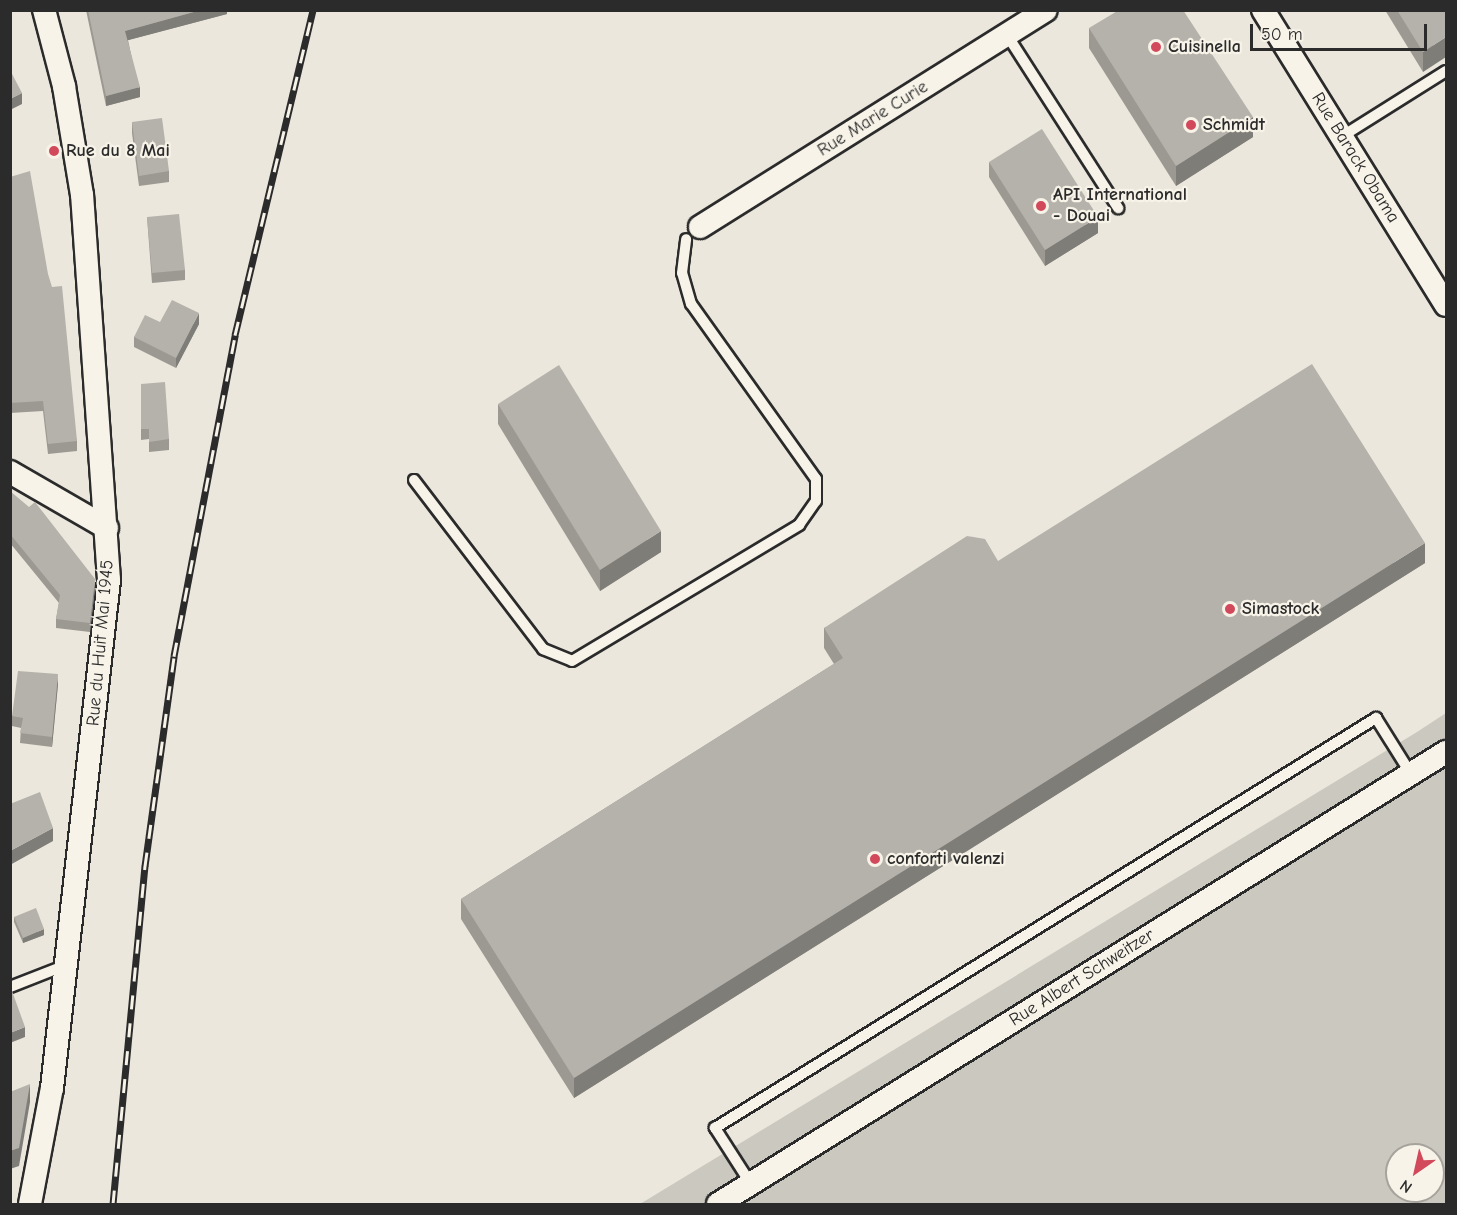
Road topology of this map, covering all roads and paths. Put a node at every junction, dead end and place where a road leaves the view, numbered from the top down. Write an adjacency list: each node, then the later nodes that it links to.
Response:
1 (44, 10): 12 (street, Rue du Huit Mai 1945)
2 (1046, 10): 4 (street, Rue Marie Curie)
3 (1263, 10): 6 (street, Rue Barack Obama)
4 (1007, 35): 7 (lane); 8 (street, Rue Marie Curie)
5 (1446, 71): 6 (lane)
6 (1341, 136): 9 (street, Rue Barack Obama)
7 (1118, 208)
8 (693, 233): 11 (lane)
9 (1446, 304)
10 (10, 472): 12 (street)
11 (414, 480)
12 (107, 528): 15 (street, Rue du Huit Mai 1945)
13 (1446, 752): 14 (street, Rue Albert Schweitzer)
14 (1411, 774): 17 (street, Rue Albert Schweitzer); 17 (lane)
15 (67, 965): 16 (lane); 18 (street, Rue du Huit Mai 1945)
16 (10, 987)
17 (751, 1184): 19 (street, Rue Albert Schweitzer)
18 (30, 1204)
19 (718, 1204)

